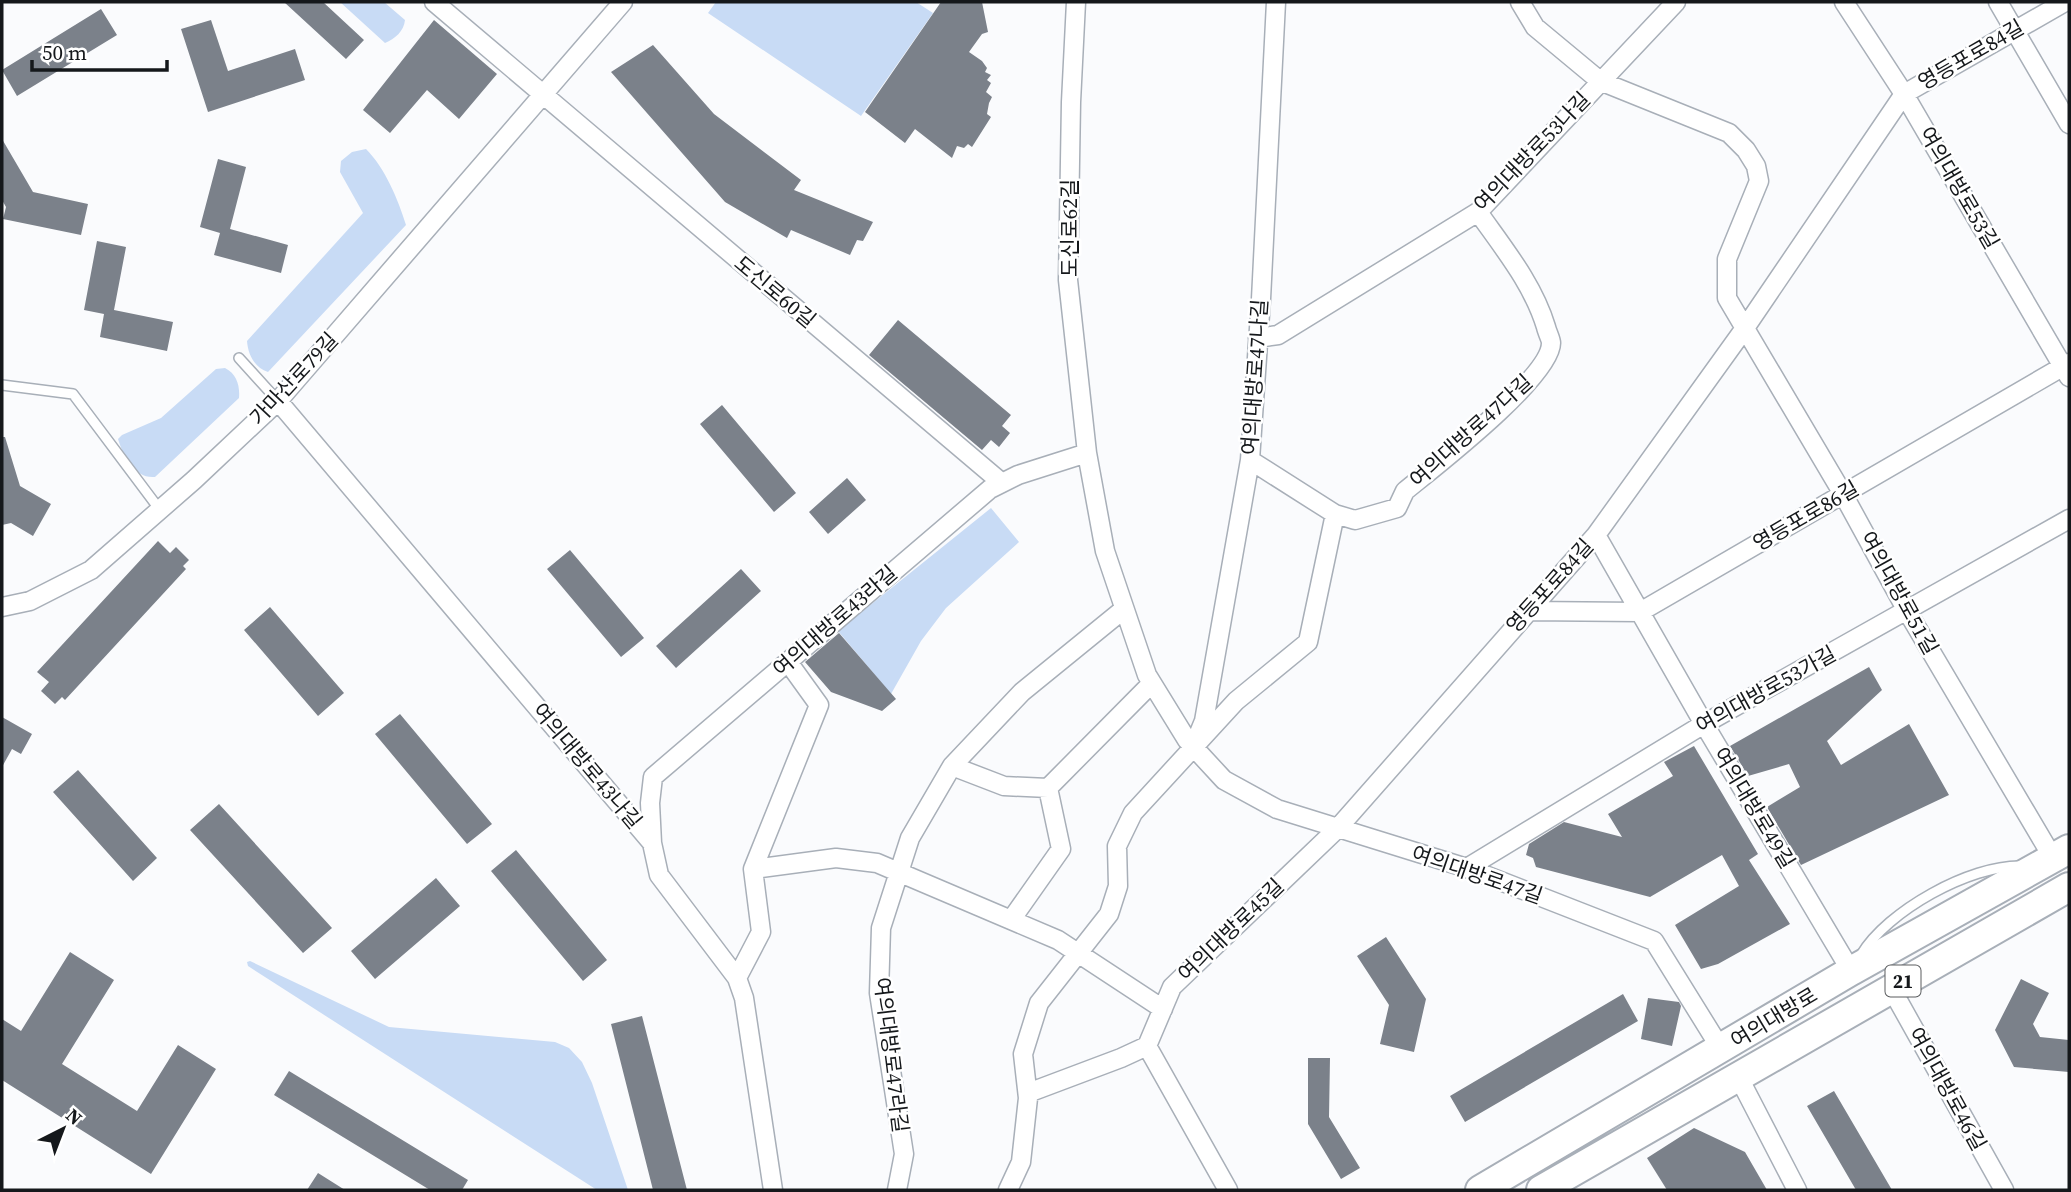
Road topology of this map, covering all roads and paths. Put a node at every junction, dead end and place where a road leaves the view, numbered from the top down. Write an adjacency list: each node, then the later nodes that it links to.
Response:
1 (433, 2): 13 (street, 도신로60길)
2 (624, 2): 13 (street)
3 (1076, 2): 22 (street, 도신로62길)
4 (1276, 2): 17 (street, 여의대방로47나길)
5 (1520, 2): 11 (street)
6 (1676, 2): 11 (street, 여의대방로53나길)
7 (1844, 2): 12 (street, 여의대방로53길)
8 (1998, 2): 10 (street)
9 (2065, 2): 10 (street, 영등포로84길)
10 (2014, 31): 12 (street, 영등포로84길); 14 (street)
11 (1600, 81): 15 (street, 여의대방로53나길); 16 (street)
12 (1904, 93): 16 (street, 영등포로84길); 19 (street, 여의대방로53길)
13 (545, 98): 21 (street, 가마산로79길); 24 (street, 도신로60길)
14 (2069, 124)
15 (1478, 212): 17 (street, 여의대방로53나길); 27 (street, 여의대방로47다길)
16 (1745, 328): 25 (street, 여의대방로51길); 29 (street, 영등포로84길)
17 (1258, 338): 23 (street, 여의대방로47나길)
18 (239, 358): 21 (lane)
19 (2067, 369): 25 (street, 영등포로86길)
20 (2, 385): 26 (lane)
21 (278, 401): 26 (street, 가마산로79길); 42 (street, 여의대방로43나길)
22 (1087, 453): 24 (street, 여의대방로43라길); 31 (street, 여의대방로47길)
23 (1250, 460): 27 (street, 여의대방로47다길); 38 (street, 여의대방로47나길)
24 (1002, 483): 35 (street, 여의대방로43라길)
25 (1843, 494): 33 (street, 여의대방로51길); 34 (street, 영등포로86길)
26 (160, 510): 30 (street, 가마산로79길)
27 (1335, 514): 38 (street)
28 (2069, 519): 33 (street, 여의대방로53가길)
29 (1596, 534): 32 (street, 영등포로84길); 34 (street, 여의대방로49길)
30 (2, 607)
31 (1124, 609): 36 (street, 여의대방로47길); 39 (street, 여의대방로47라길)
32 (1527, 611): 34 (street); 41 (street, 영등포로84길)
33 (1907, 611): 37 (street, 여의대방로53가길); 43 (street, 여의대방로51길)
34 (1640, 612): 37 (street, 여의대방로49길)
35 (788, 662): 42 (street, 여의대방로43라길); 45 (street)
36 (1152, 683): 38 (street, 여의대방로47길); 40 (street)
37 (1704, 724): 44 (street, 여의대방로53가길); 50 (street, 여의대방로49길)
38 (1193, 747): 41 (street, 여의대방로47길); 49 (street)
39 (952, 766): 40 (street); 46 (street, 여의대방로47라길)
40 (1048, 788): 48 (street)
41 (1337, 829): 44 (street, 여의대방로47길); 53 (street, 여의대방로45길)
42 (652, 843): 51 (street, 여의대방로43나길)
43 (2053, 858): 50 (main road, 여의대방로)
44 (1467, 868): 55 (street, 여의대방로47길)
45 (752, 869): 46 (street); 51 (street)
46 (899, 872): 48 (street); 59 (street, 여의대방로47라길)
47 (2069, 887): 52 (main road, 여의대방로 / 21)
48 (1011, 920): 49 (street)
49 (1079, 952): 53 (street); 57 (street)
50 (1851, 971): 55 (main road, 여의대방로)
51 (737, 978): 58 (street, 여의대방로43나길)
52 (1891, 988): 56 (main road, 여의대방로 / 21); 65 (street, 여의대방로46길)
53 (1163, 1009): 54 (street, 여의대방로45길)
54 (1147, 1046): 57 (street); 61 (street)
55 (1721, 1049): 62 (main road, 여의대방로)
56 (1738, 1076): 63 (main road, 여의대방로 / 21); 64 (street)
57 (1028, 1093): 60 (street)
58 (773, 1190)
59 (897, 1190)
60 (1008, 1190)
61 (1228, 1190)
62 (1480, 1190)
63 (1541, 1190)
64 (1797, 1190)
65 (2004, 1190)

